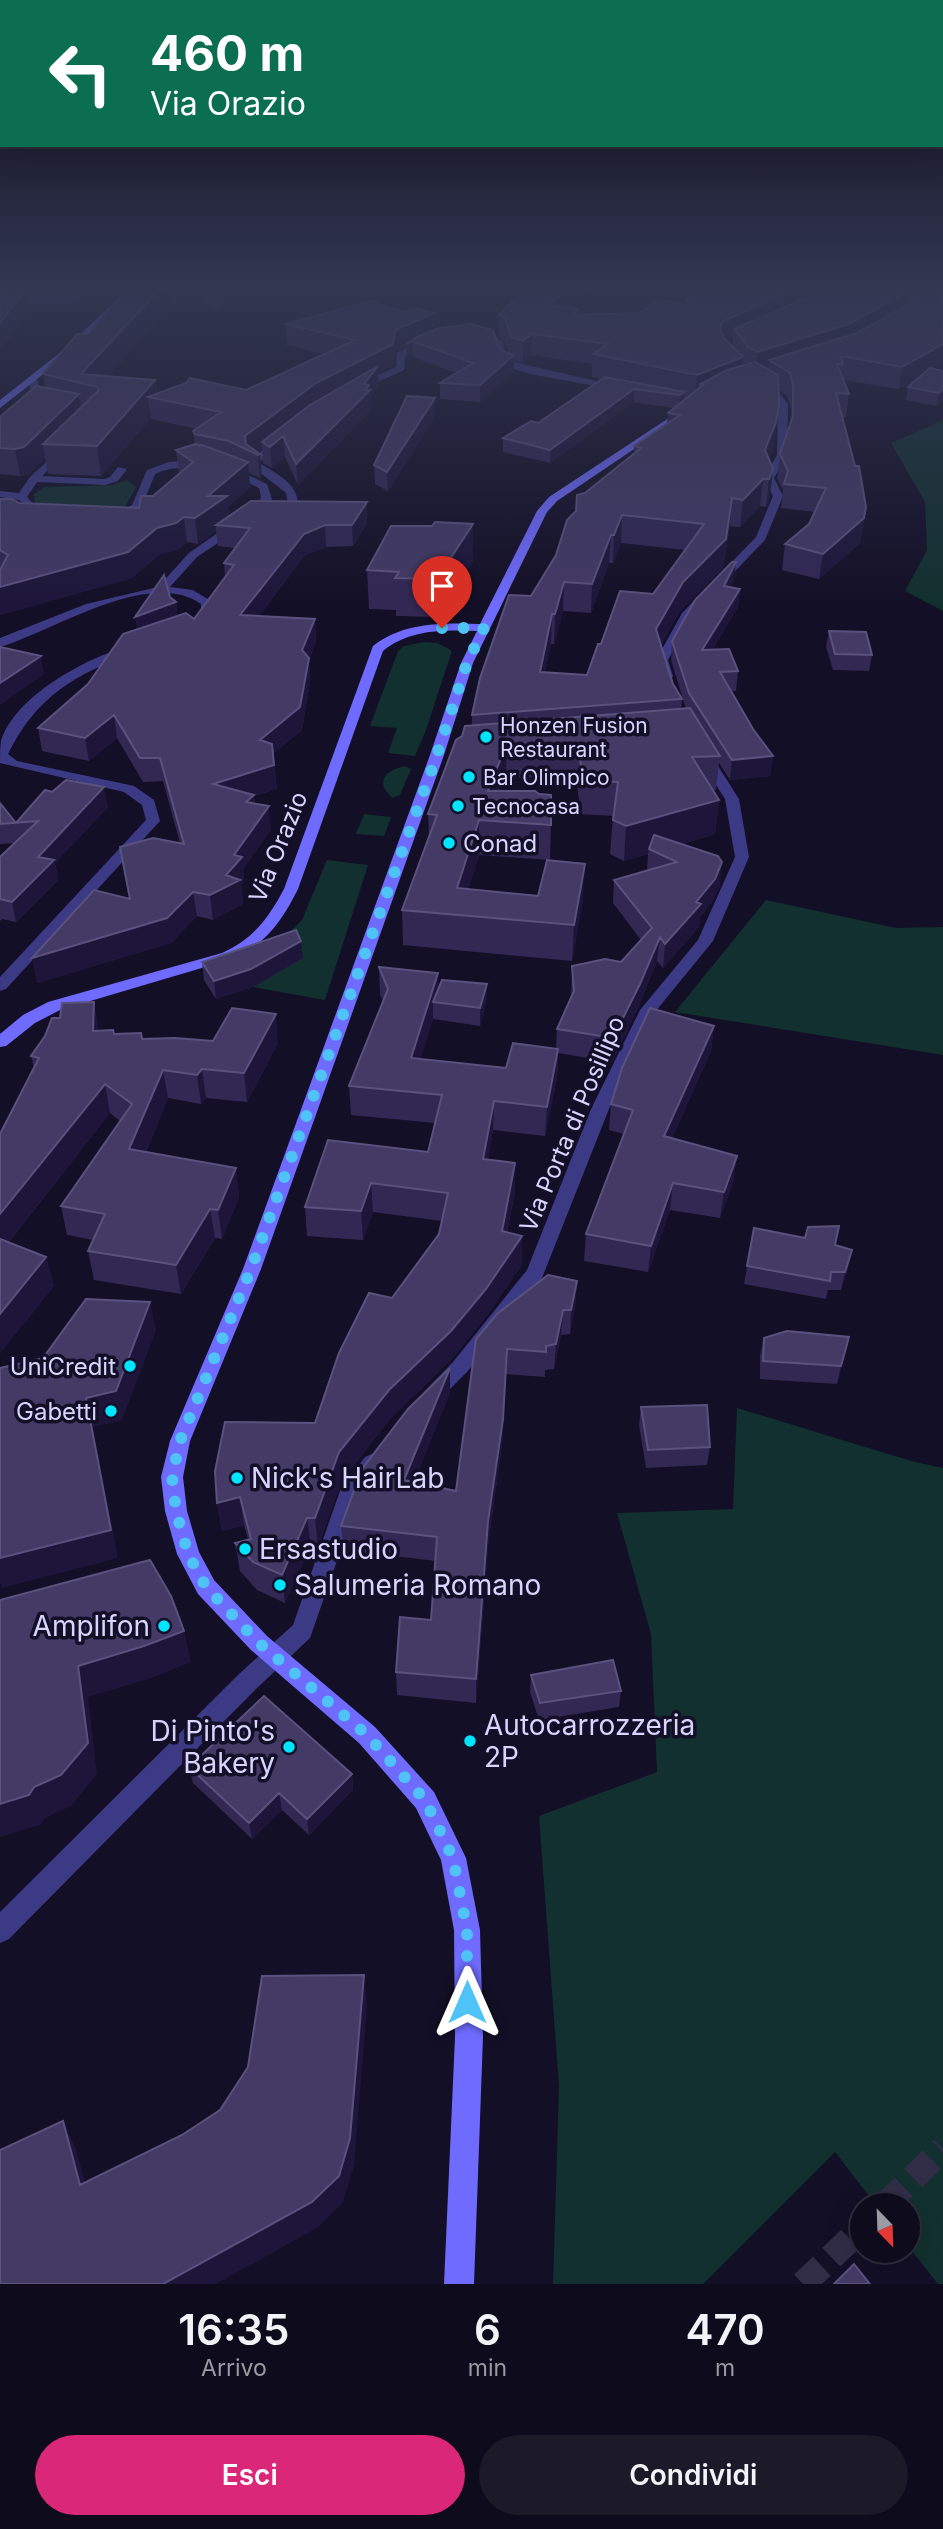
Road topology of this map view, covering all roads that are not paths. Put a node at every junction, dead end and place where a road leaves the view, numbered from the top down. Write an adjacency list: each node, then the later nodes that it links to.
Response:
1 (31, 395): 4 (street)
2 (776, 395): 21 (street)
3 (686, 400): 17 (street)
4 (26, 403): 5 (street); 6 (street)
5 (39, 405)
6 (0, 428)
7 (285, 433): 13 (street)
8 (68, 445): 10 (street)
9 (122, 469): 10 (street)
10 (34, 479): 12 (street)
11 (0, 494): 12 (street)
12 (22, 497): 15 (street)
13 (260, 510): 14 (street); 16 (street)
14 (102, 522)
15 (50, 523)
16 (162, 589): 18 (street); 19 (street)
17 (484, 628): 24 (street, Via Orazio); 27 (street)
18 (184, 631)
19 (0, 643)
20 (142, 645): 23 (street)
21 (672, 693)
22 (699, 746): 25 (street, Via Porta di Posillipo)
23 (0, 986)
24 (0, 1042)
25 (425, 1401)
26 (384, 1447): 27 (street)
27 (274, 1656): 28 (street); 29 (street)
28 (0, 1930)
29 (459, 2284)

